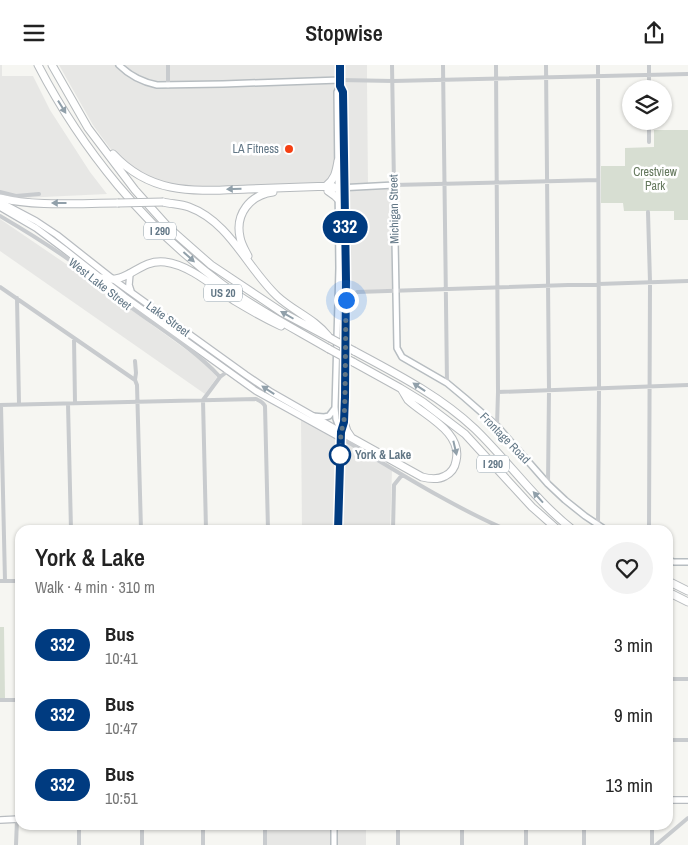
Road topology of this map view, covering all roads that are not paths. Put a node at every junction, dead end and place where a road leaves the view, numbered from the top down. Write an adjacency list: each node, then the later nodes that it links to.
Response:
1 (38, 65): 57 (highway, I 290, one-way to 57)
2 (52, 65): 22 (highway, I 290)
3 (120, 65): 21 (main road)
4 (168, 65): 21 (street)
5 (340, 65): 20 (main road)
6 (392, 65): 19 (street, Michigan Street)
7 (444, 65): 17 (street)
8 (496, 65): 16 (street)
9 (546, 65): 15 (street)
10 (598, 65): 14 (street)
11 (649, 65): 13 (street)
12 (688, 74): 13 (street)
13 (649, 75): 14 (street); 18 (street)
14 (598, 76): 15 (street); 26 (street)
15 (546, 77): 16 (street); 27 (street)
16 (496, 78): 17 (street); 28 (street)
17 (444, 79): 19 (street); 29 (street)
18 (649, 80)
19 (392, 81): 20 (street); 30 (street, Michigan Street)
20 (340, 83): 21 (main road); 25 (main road); 32 (main road)
21 (168, 86)
22 (88, 128): 31 (highway, one-way to 22); 56 (highway, I 290, one-way to 22)
23 (649, 130): 24 (street)
24 (649, 142)
25 (338, 161): 31 (highway); 32 (main road)
26 (598, 180): 27 (street); 46 (street)
27 (546, 182): 28 (street); 47 (street)
28 (497, 183): 29 (street); 49 (street)
29 (445, 184): 30 (street); 50 (street)
30 (394, 185): 32 (main road); 51 (main road, Michigan Street)
31 (327, 188): 32 (highway); 36 (highway); 41 (highway)
32 (339, 188): 36 (main road); 78 (main road)
33 (0, 191): 34 (street)
34 (39, 194)
35 (0, 200): 41 (highway, one-way to 35, bridge); 43 (main road, Lake Street)
36 (338, 200): 76 (main road)
37 (0, 207): 42 (main road, Lake Street)
38 (648, 212): 45 (street)
39 (0, 216): 61 (street, West Lake Street)
40 (130, 273): 43 (highway, US 20); 53 (main road); 57 (highway, US 20)
41 (257, 273): 56 (highway)
42 (101, 278): 43 (highway); 60 (main road, Lake Street)
43 (114, 280): 53 (main road, Lake Street)
44 (688, 281): 45 (street)
45 (650, 282): 46 (street); 65 (street)
46 (598, 284): 47 (street); 67 (street)
47 (548, 285): 49 (street); 68 (street)
48 (0, 287): 54 (street)
49 (498, 287): 50 (street); 69 (street)
50 (446, 288): 51 (street); 63 (street)
51 (395, 290): 52 (street); 58 (main road, Michigan Street)
52 (357, 292)
53 (134, 294): 77 (main road, Lake Street, one-way to 53)
54 (17, 298): 55 (street); 73 (street)
55 (74, 338): 62 (street); 72 (street)
56 (330, 338): 92 (highway, I 290, one-way to 56, bridge)
57 (329, 349): 66 (highway, I 290, bridge)
58 (399, 353): 63 (main road, Frontage Road)
59 (135, 361): 62 (street)
60 (228, 371): 61 (street); 80 (main road, Lake Street)
61 (220, 377): 70 (street)
62 (135, 380): 71 (street)
63 (447, 383): 79 (main road, Frontage Road)
64 (688, 385): 65 (street)
65 (650, 386): 67 (street); 94 (street)
66 (400, 388): 81 (highway, one-way to 81); 91 (highway, I 290)
67 (599, 388): 68 (street); 93 (street)
68 (549, 390): 69 (street); 83 (street)
69 (498, 392): 79 (street)
70 (203, 400): 71 (street); 86 (street); 87 (street)
71 (138, 402): 72 (street); 85 (street)
72 (75, 403): 74 (street)
73 (19, 404): 74 (street); 75 (street)
74 (68, 404): 84 (street)
75 (0, 405): 97 (street)
76 (336, 407): 77 (main road); 80 (main road)
77 (310, 415): 80 (main road, Lake Street)
78 (344, 422): 80 (main road); 81 (highway)
79 (497, 426): 83 (main road, Frontage Road)
80 (341, 435): 81 (highway); 82 (street); 88 (main road)
81 (351, 438)
82 (402, 475): 89 (street); 90 (street)
83 (548, 484): 93 (main road, Frontage Road)
84 (71, 525)
85 (141, 525)
86 (206, 525)
87 (268, 525)
88 (338, 525)
89 (393, 525)
90 (496, 525)
91 (552, 525)
92 (567, 525)
93 (598, 525)
94 (649, 525)
95 (673, 562): 96 (main road)
96 (688, 562)
97 (2, 581): 98 (street)
98 (15, 581)
99 (673, 584): 100 (highway)
100 (688, 591)
101 (673, 594): 102 (highway)
102 (688, 602)
103 (673, 679): 104 (street)
104 (688, 679)
105 (0, 700): 106 (street)
106 (15, 700)
107 (673, 740): 108 (street)
108 (688, 740)
109 (673, 800): 110 (main road)
110 (688, 800)
111 (15, 819): 113 (main road)
112 (687, 819): 135 (street)
113 (0, 820)
114 (17, 830): 125 (street)
115 (79, 830): 126 (street)
116 (142, 830): 127 (street)
117 (203, 830): 128 (street)
118 (265, 830): 129 (street)
119 (334, 830): 130 (main road)
120 (398, 830): 131 (street)
121 (462, 830): 132 (street)
122 (526, 830): 133 (street)
123 (584, 830): 134 (street)
124 (652, 830): 135 (street)
125 (16, 845)
126 (79, 845)
127 (142, 845)
128 (203, 845)
129 (265, 845)
130 (334, 845)
131 (398, 845)
132 (462, 845)
133 (526, 845)
134 (584, 845)
135 (654, 845)

